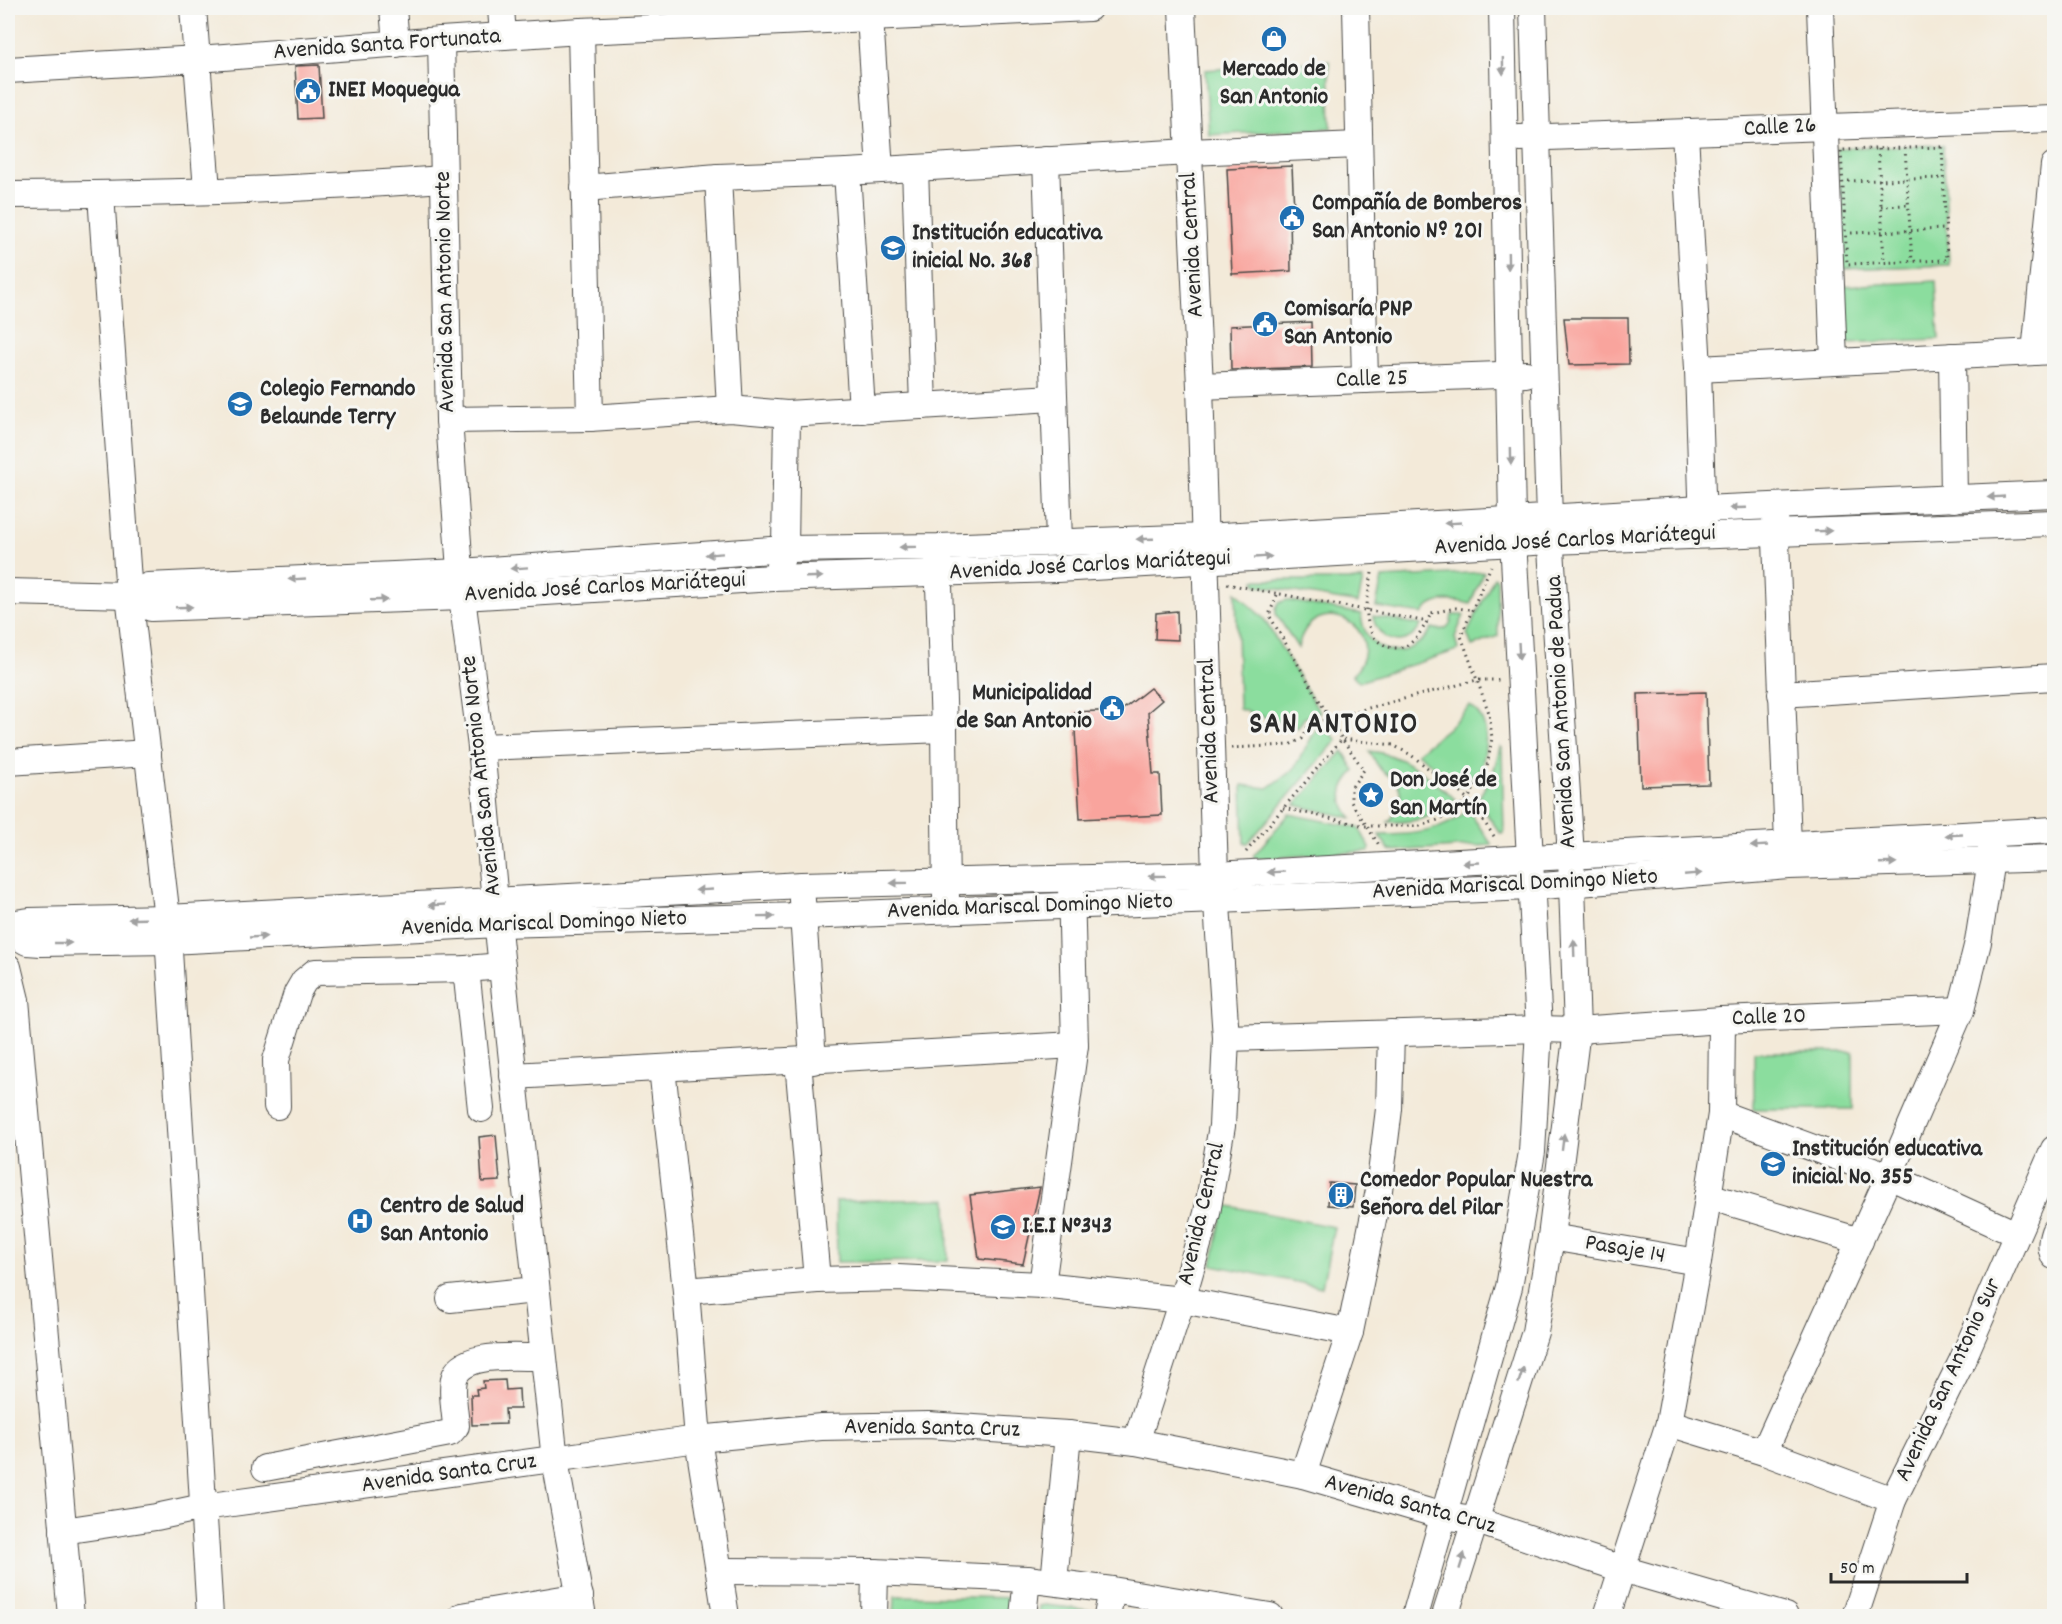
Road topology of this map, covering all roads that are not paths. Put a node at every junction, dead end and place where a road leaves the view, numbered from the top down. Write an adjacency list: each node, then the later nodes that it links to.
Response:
1 (193, 8): 18 (street)
2 (393, 8): 17 (street)
3 (501, 8): 15 (street)
4 (1084, 8): 5 (street, Avenida Santa Fortunata); 11 (street, Avenida Santa Fortunata)
5 (1089, 8)
6 (1182, 8): 26 (street, Avenida Central)
7 (1356, 8): 25 (street)
8 (1502, 8): 23 (street, Avenida San Antonio de Padua, one-way to 23)
9 (1533, 8): 24 (street, Avenida San Antonio de Padua)
10 (1820, 8): 21 (street)
11 (957, 10): 13 (street, Avenida Santa Fortunata)
12 (812, 14): 13 (street, Avenida Santa Fortunata); 14 (street, Avenida Santa Fortunata)
13 (870, 18): 30 (street)
14 (581, 31): 15 (street, Avenida Santa Fortunata); 34 (street)
15 (502, 36): 16 (street, Avenida Santa Fortunata)
16 (441, 40): 17 (street, Avenida Santa Fortunata); 33 (street, Avenida San Antonio Norte)
17 (396, 44): 18 (street, Avenida Santa Fortunata)
18 (198, 59): 19 (street, Avenida Santa Fortunata); 35 (street)
19 (8, 70)
20 (2055, 119): 21 (street, Calle 26)
21 (1824, 126): 22 (street, Calle 26); 40 (street)
22 (1685, 133): 24 (street, Calle 26); 41 (street)
23 (1504, 138): 24 (street, Calle 26); 43 (street, Avenida San Antonio de Padua, one-way to 43)
24 (1537, 138): 42 (street, Avenida San Antonio de Padua)
25 (1358, 145): 26 (street); 44 (street)
26 (1189, 152): 27 (street); 45 (street, Avenida Central)
27 (1046, 160): 29 (street); 46 (street)
28 (2055, 165): 38 (street)
29 (915, 168): 30 (street); 47 (street)
30 (880, 170): 31 (street)
31 (847, 172): 32 (street); 49 (street)
32 (718, 177): 34 (street); 48 (street)
33 (442, 179): 35 (street); 52 (street, Avenida San Antonio Norte)
34 (584, 188): 51 (street)
35 (207, 190): 37 (street)
36 (8, 195): 37 (street)
37 (101, 195): 70 (street)
38 (2045, 352): 39 (street)
39 (1952, 356): 40 (street); 54 (street)
40 (1833, 361): 41 (street)
41 (1698, 369): 56 (street)
42 (1545, 373): 43 (street, Calle 25); 58 (street, Avenida San Antonio de Padua)
43 (1510, 375): 44 (street, Calle 25); 59 (street, Avenida San Antonio de Padua, one-way to 59)
44 (1365, 380): 45 (street, Calle 25)
45 (1200, 386): 65 (street, Avenida Central)
46 (1053, 398): 47 (street); 62 (street)
47 (923, 406): 49 (street)
48 (730, 409): 50 (street); 51 (street)
49 (862, 410): 50 (street)
50 (788, 414): 64 (street)
51 (590, 417): 52 (street)
52 (449, 420): 68 (street, Avenida San Antonio Norte)
53 (2055, 494): 54 (street, Avenida José Carlos Mariátegui, one-way to 54)
54 (1954, 499): 55 (street, Avenida José Carlos Mariátegui)
55 (1774, 506): 56 (street, Avenida José Carlos Mariátegui, one-way to 56); 60 (street)
56 (1702, 509): 58 (street, Avenida José Carlos Mariátegui); 61 (street)
57 (2055, 522): 60 (street, Avenida José Carlos Mariátegui, one-way to 57)
58 (1550, 529): 59 (street, Avenida José Carlos Mariátegui); 61 (street, Avenida José Carlos Mariátegui); 80 (street, Avenida San Antonio de Padua)
59 (1513, 532): 65 (street, Avenida José Carlos Mariátegui); 82 (street, Avenida San Antonio de Padua, one-way to 82)
60 (1776, 532): 61 (street, Avenida José Carlos Mariátegui); 72 (street)
61 (1703, 535)
62 (1059, 541): 63 (street, Avenida José Carlos Mariátegui); 65 (street, Avenida José Carlos Mariátegui, one-way to 62)
63 (938, 547): 64 (street, Avenida José Carlos Mariátegui, one-way to 64); 66 (street)
64 (785, 549): 67 (street); 68 (street, Avenida José Carlos Mariátegui, one-way to 68)
65 (1204, 549): 66 (street, Avenida José Carlos Mariátegui); 84 (street, Avenida Central)
66 (938, 574): 67 (street, Avenida José Carlos Mariátegui, one-way to 66); 73 (street)
67 (773, 578): 68 (street, Avenida José Carlos Mariátegui)
68 (461, 584): 70 (street, Avenida José Carlos Mariátegui); 74 (street, Avenida San Antonio Norte)
69 (8, 592): 70 (street, Avenida José Carlos Mariátegui)
70 (129, 595): 75 (street)
71 (2055, 677): 72 (street)
72 (1781, 694): 79 (street)
73 (944, 729): 74 (street); 87 (street)
74 (481, 747): 95 (street, Avenida San Antonio Norte)
75 (148, 753): 76 (street); 98 (street)
76 (8, 762)
77 (2055, 830): 78 (street, Avenida Mariscal Domingo Nieto)
78 (1990, 833): 79 (street, Avenida Mariscal Domingo Nieto, one-way to 79); 83 (street)
79 (1788, 844): 80 (street, Avenida Mariscal Domingo Nieto, one-way to 80)
80 (1570, 856): 82 (street, Avenida Mariscal Domingo Nieto); 88 (street, Avenida San Antonio de Padua)
81 (2055, 858): 83 (street, Avenida Mariscal Domingo Nieto)
82 (1529, 860): 84 (street, Avenida Mariscal Domingo Nieto, one-way to 84); 90 (street, Avenida San Antonio de Padua)
83 (1991, 860): 88 (street, Avenida Mariscal Domingo Nieto, one-way to 83); 103 (street)
84 (1215, 875): 85 (street, Avenida Mariscal Domingo Nieto, one-way to 85); 91 (street, Avenida Central)
85 (1070, 878): 86 (street, Avenida Mariscal Domingo Nieto); 92 (street)
86 (1007, 880): 87 (street, Avenida Mariscal Domingo Nieto); 93 (street)
87 (946, 882): 89 (street, Avenida Mariscal Domingo Nieto, one-way to 89); 94 (street)
88 (1572, 884): 90 (street, Avenida Mariscal Domingo Nieto); 106 (street, Avenida San Antonio de Padua, one-way to 88)
89 (801, 885): 95 (street, Avenida Mariscal Domingo Nieto, one-way to 95); 96 (street)
90 (1530, 887): 91 (street, Avenida Mariscal Domingo Nieto); 105 (street, Avenida San Antonio de Padua)
91 (1217, 900): 92 (street, Avenida Mariscal Domingo Nieto); 108 (street, Avenida Central)
92 (1072, 905): 93 (street, Avenida Mariscal Domingo Nieto); 109 (street)
93 (1007, 908): 94 (street, Avenida Mariscal Domingo Nieto)
94 (946, 910): 96 (street, Avenida Mariscal Domingo Nieto)
95 (496, 913): 96 (street, Avenida Mariscal Domingo Nieto, one-way to 96); 98 (street, Avenida Mariscal Domingo Nieto); 100 (street, Avenida San Antonio Norte)
96 (803, 916): 110 (street)
97 (8, 924): 98 (street, Avenida Mariscal Domingo Nieto, one-way to 97)
98 (168, 929): 99 (street, Avenida Mariscal Domingo Nieto, one-way to 98); 142 (street)
99 (8, 931)
100 (502, 966): 102 (street); 112 (street, Avenida San Antonio Norte)
101 (8, 967): 145 (street)
102 (466, 969): 113 (street); 114 (street)
103 (1961, 1010): 104 (street, Calle 20); 117 (street)
104 (1722, 1020): 106 (street, Calle 20); 115 (street)
105 (1539, 1029): 106 (street, Calle 20); 107 (street, Calle 20); 143 (street, Avenida San Antonio de Padua)
106 (1577, 1030): 121 (street, Avenida San Antonio de Padua, one-way to 106)
107 (1391, 1034): 108 (street, Calle 20); 131 (street)
108 (1226, 1038): 130 (street, Avenida Central)
109 (1075, 1045): 110 (street); 126 (street)
110 (805, 1061): 111 (street); 125 (street)
111 (662, 1068): 112 (street); 128 (street)
112 (513, 1076): 127 (street, Avenida San Antonio Norte)
113 (277, 1106)
114 (481, 1109)
115 (1720, 1114): 117 (street); 118 (street)
116 (2055, 1149): 120 (street, Avenida San Antonio Sur)
117 (1889, 1176): 120 (street); 122 (street)
118 (1708, 1196): 122 (street); 124 (street)
119 (2055, 1232): 123 (street)
120 (2016, 1234): 141 (street, Avenida San Antonio Sur)
121 (1551, 1237): 124 (street, Pasaje 14); 144 (street, Avenida San Antonio de Padua, one-way to 121)
122 (1860, 1241): 137 (street)
123 (2055, 1256)
124 (1698, 1262): 133 (street)
125 (817, 1280): 126 (street); 128 (street)
126 (1042, 1285): 130 (street)
127 (535, 1290): 129 (street); 132 (street, Avenida San Antonio Norte)
128 (686, 1292): 135 (street)
129 (450, 1299)
130 (1182, 1300): 131 (street); 136 (street, Avenida Central)
131 (1350, 1332): 140 (street)
132 (543, 1357): 138 (street, Avenida San Antonio Norte); 139 (street)
133 (1669, 1423): 137 (street); 146 (street)
134 (1068, 1434): 135 (street, Avenida Santa Cruz); 136 (street, Avenida Santa Cruz); 150 (street)
135 (698, 1439): 138 (street, Avenida Santa Cruz); 147 (street)
136 (1136, 1442): 140 (street, Avenida Santa Cruz)
137 (1764, 1452): 141 (street)
138 (555, 1460): 142 (street, Avenida Santa Cruz); 152 (street, Avenida San Antonio Norte)
139 (265, 1468)
140 (1303, 1475): 143 (street, Avenida Santa Cruz)
141 (1893, 1500): 165 (street, Avenida San Antonio Sur)
142 (203, 1508): 145 (street, Avenida Santa Cruz); 155 (street)
143 (1443, 1515): 144 (street, Avenida Santa Cruz); 161 (street, Avenida San Antonio de Padua)
144 (1474, 1520): 146 (street, Avenida Santa Cruz); 162 (street, Avenida San Antonio de Padua, one-way to 144)
145 (63, 1531): 154 (street)
146 (1622, 1569): 163 (street); 164 (street, Avenida Santa Cruz)
147 (719, 1571): 148 (street); 157 (street)
148 (875, 1572): 149 (street); 158 (street)
149 (1027, 1579): 150 (street); 159 (street)
150 (1054, 1582): 151 (street)
151 (1112, 1590): 153 (street); 160 (street)
152 (581, 1606): 156 (street)
153 (1265, 1616)
154 (70, 1617)
155 (210, 1617)
156 (462, 1617)
157 (726, 1617)
158 (874, 1617)
159 (1023, 1617)
160 (1107, 1617)
161 (1415, 1617)
162 (1445, 1617)
163 (1607, 1617)
164 (1785, 1617)
165 (1855, 1617)

